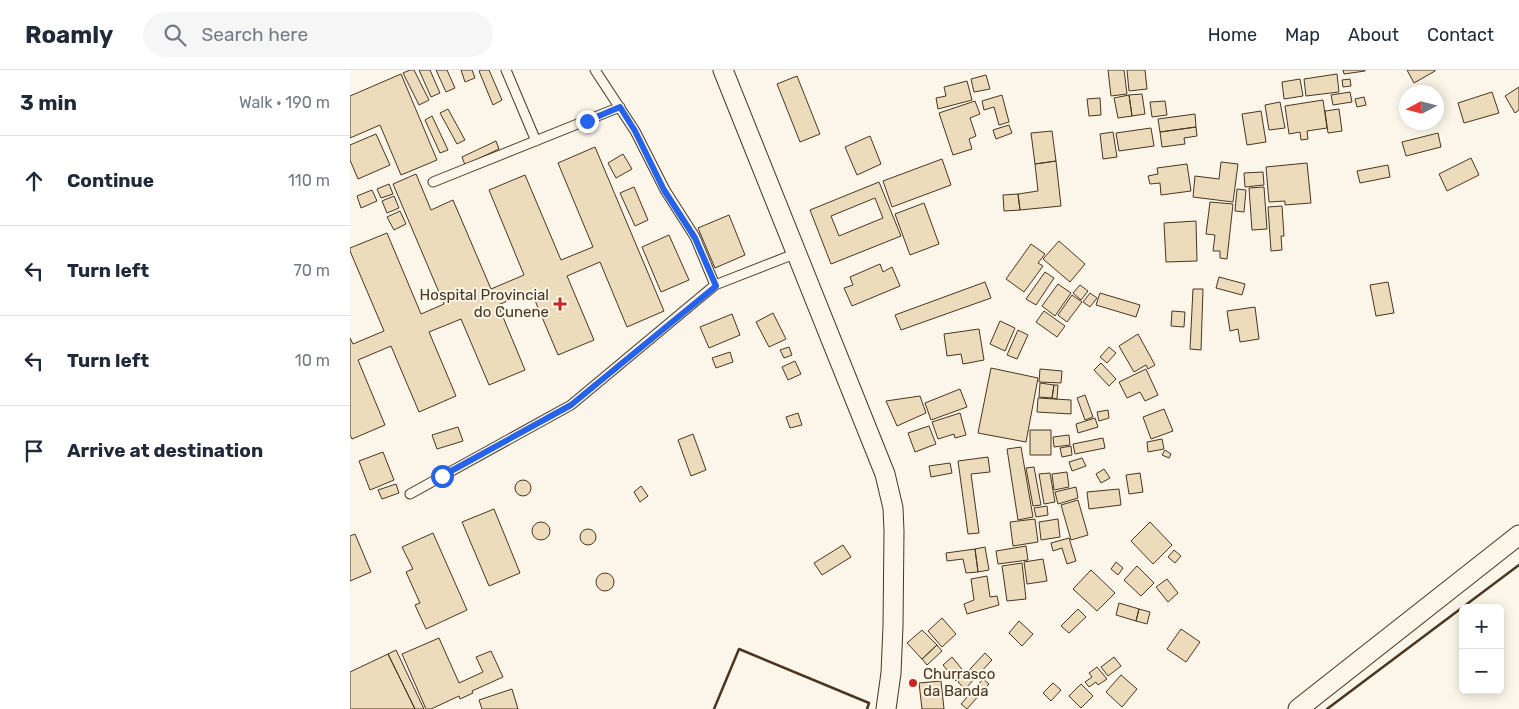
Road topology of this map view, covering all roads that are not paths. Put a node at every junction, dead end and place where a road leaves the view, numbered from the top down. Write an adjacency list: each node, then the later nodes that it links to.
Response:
1 (506, 70): 5 (lane)
2 (595, 70): 4 (lane)
3 (723, 70): 7 (street)
4 (620, 107): 5 (lane); 8 (lane)
5 (536, 141): 6 (lane)
6 (433, 182)
7 (797, 253): 8 (lane); 11 (street)
8 (716, 286): 9 (lane)
9 (410, 494)
10 (1519, 535): 12 (street)
11 (886, 709)
12 (1298, 709)

